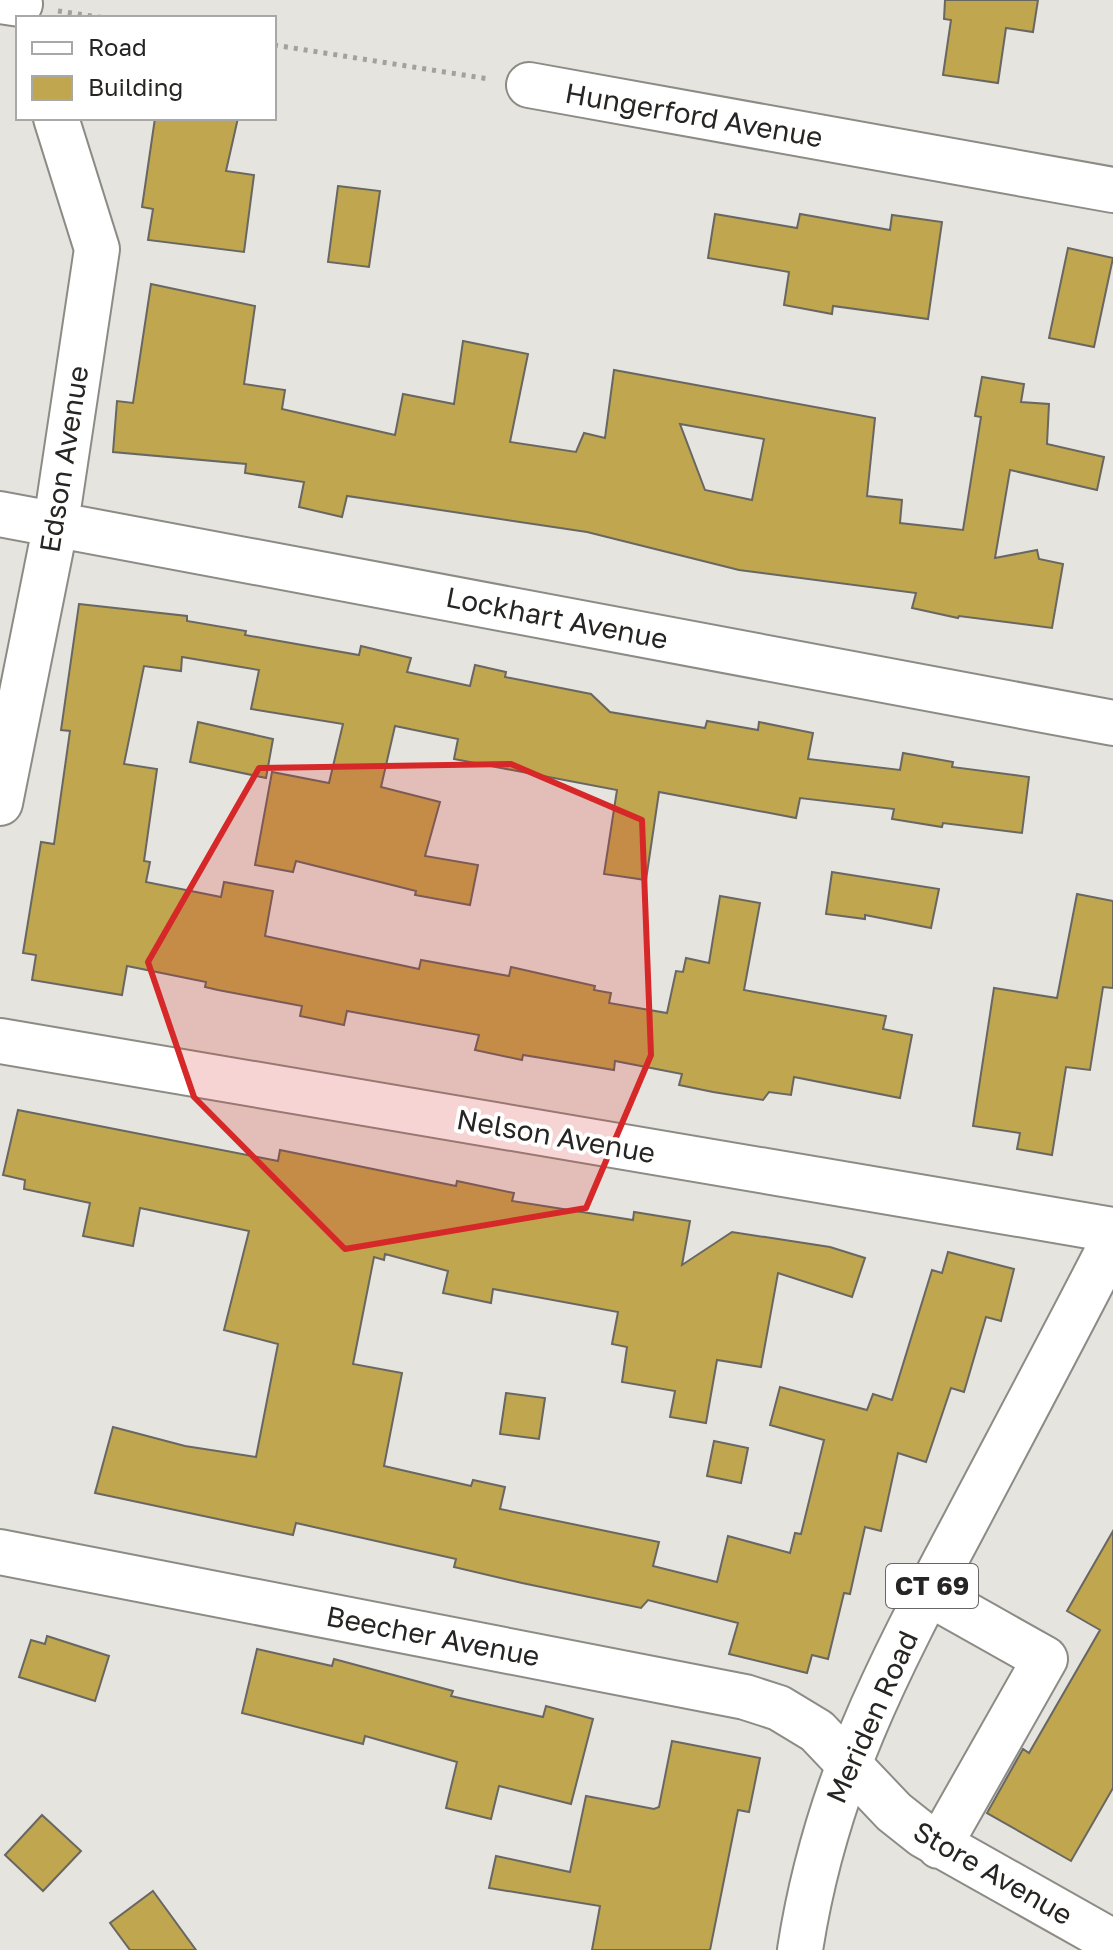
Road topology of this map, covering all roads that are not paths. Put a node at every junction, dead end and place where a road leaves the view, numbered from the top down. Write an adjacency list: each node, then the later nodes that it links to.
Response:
1 (529, 85): 3 (street, Hungerford Avenue)
2 (57, 120): 5 (street, Edson Avenue)
3 (1113, 190)
4 (0, 514): 5 (street, Lockhart Avenue)
5 (56, 523): 6 (street, Lockhart Avenue); 7 (street, Edson Avenue)
6 (1113, 723)
7 (0, 803)
8 (0, 1041): 9 (street, Nelson Avenue)
9 (1113, 1230)
10 (1113, 1241): 12 (street, Meriden Road / CT 69)
11 (0, 1552): 13 (street, Beecher Avenue)
12 (928, 1593): 13 (street, Meriden Road / CT 69); 14 (street)
13 (848, 1761): 14 (street, Store Avenue); 16 (street, Meriden Road / CT 69)
14 (939, 1846): 15 (street, Store Avenue)
15 (1113, 1942)
16 (800, 1950)

